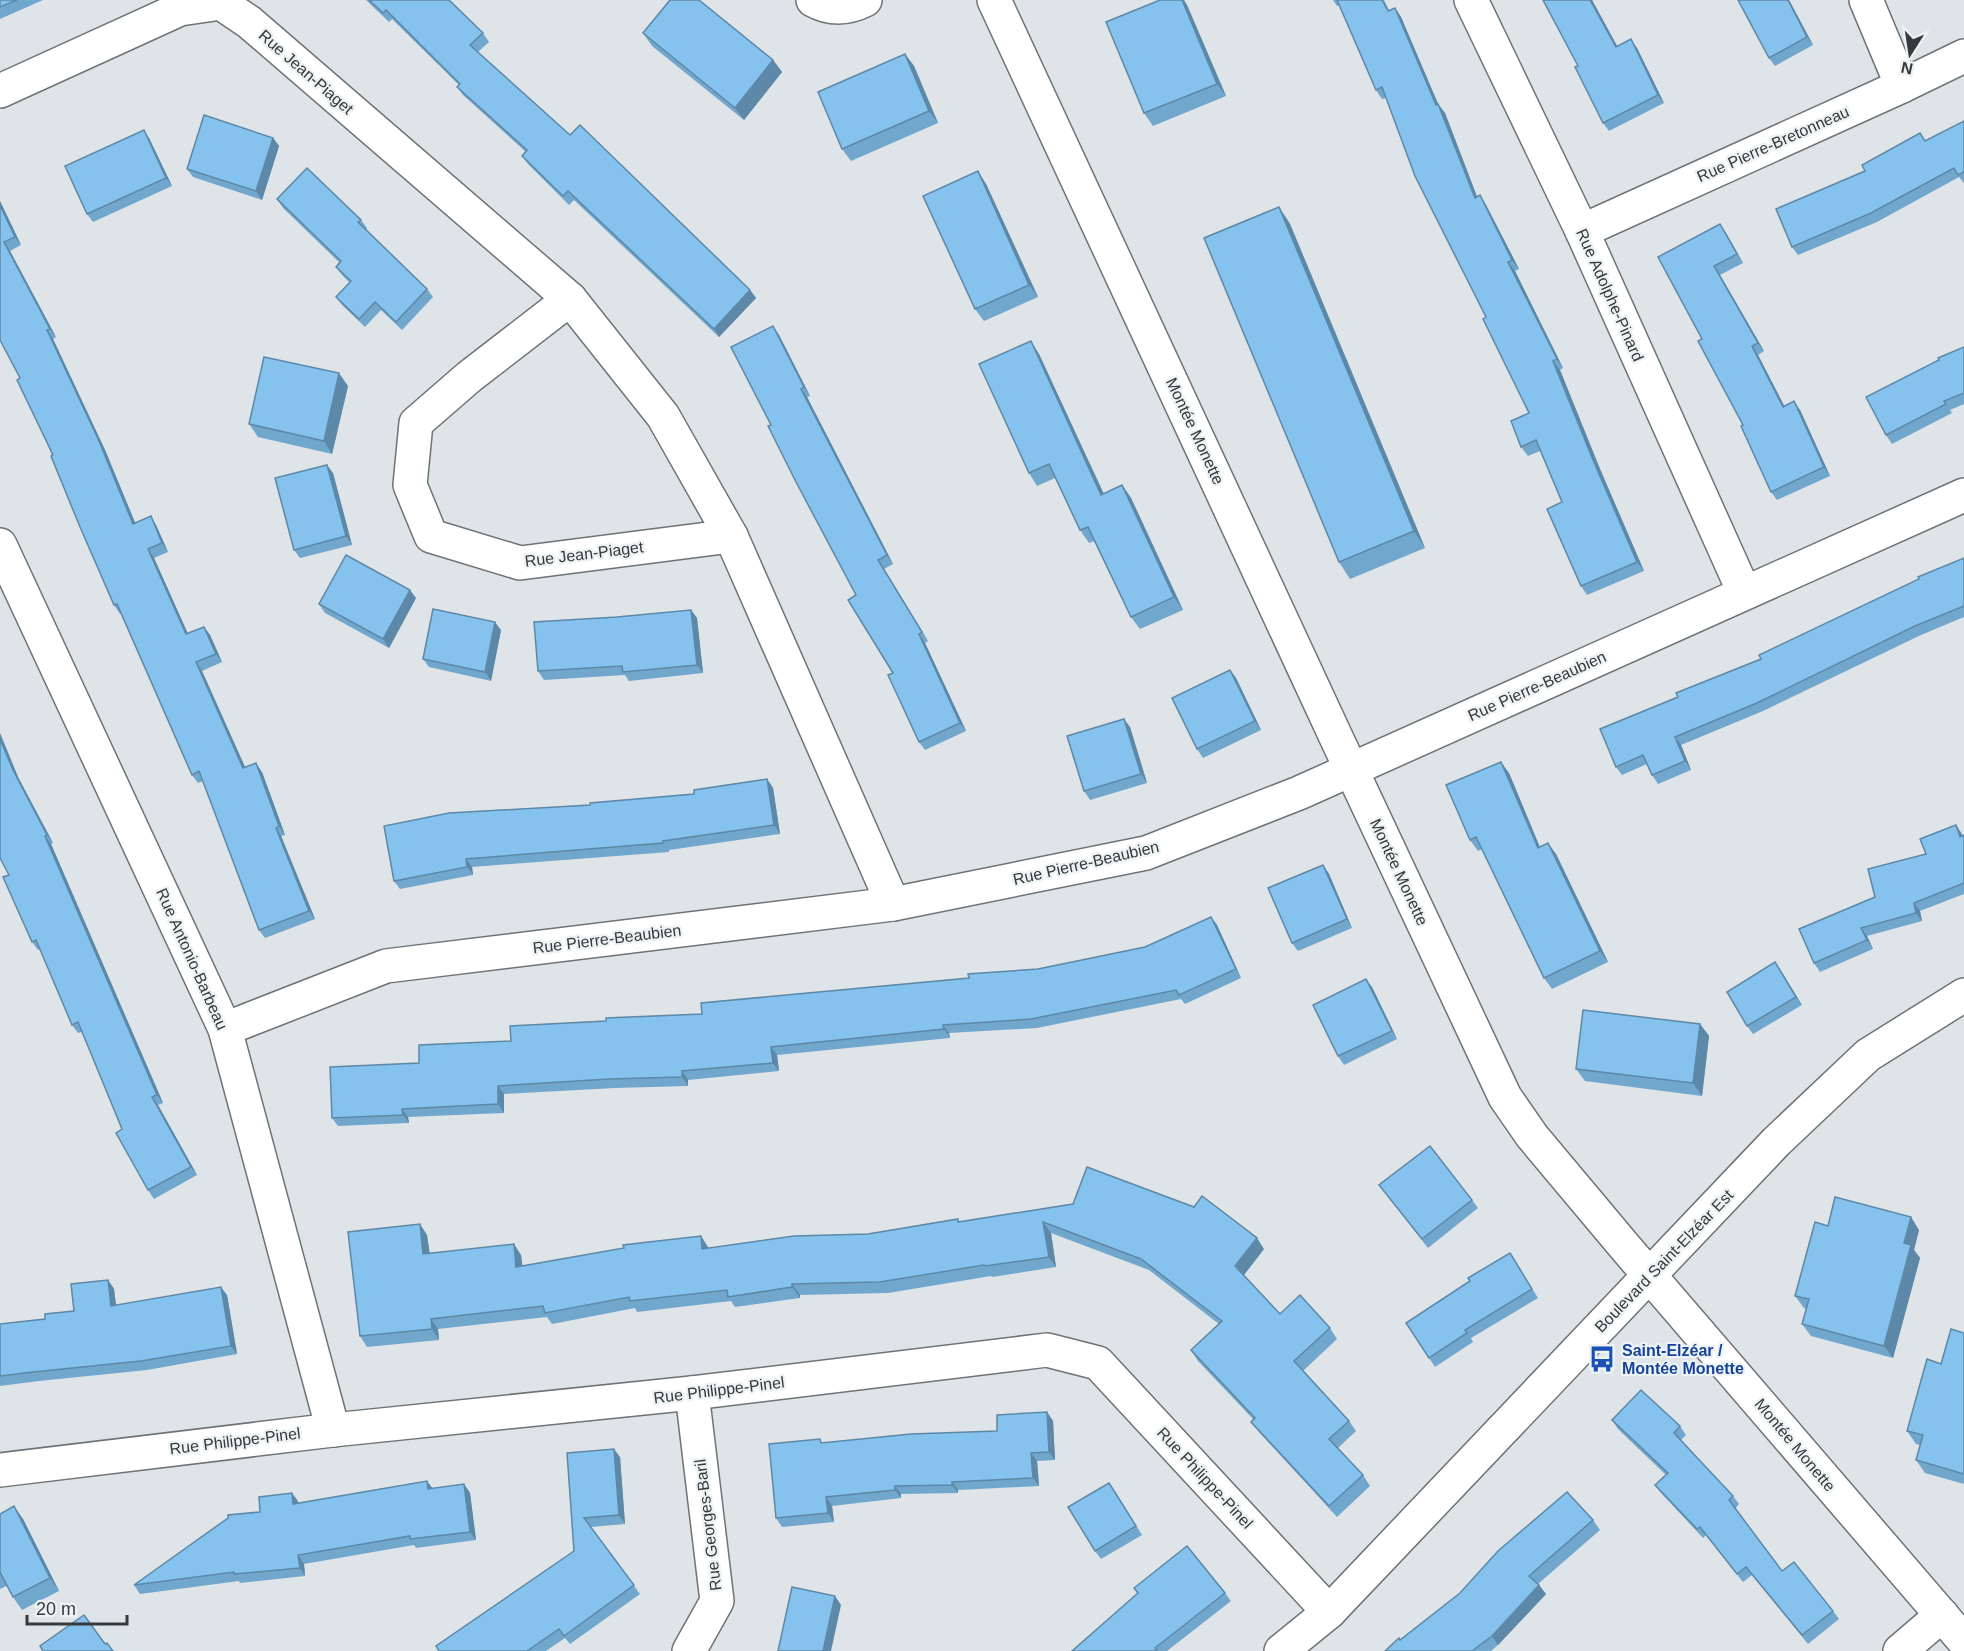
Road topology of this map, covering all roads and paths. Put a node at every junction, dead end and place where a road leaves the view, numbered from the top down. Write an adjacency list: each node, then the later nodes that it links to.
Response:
1 (813, 0): 2 (street)
2 (866, 0)
3 (994, 0): 15 (street, Montée Monette)
4 (1471, 0): 9 (street, Rue Adolphe-Pinard)
5 (1866, 0): 7 (street)
6 (1964, 56): 7 (street, Rue Pierre-Bretonneau)
7 (1902, 86): 9 (street, Rue Pierre-Bretonneau)
8 (0, 91): 10 (street, Rue Jean-Piaget)
9 (1582, 231): 14 (street, Rue Adolphe-Pinard)
10 (570, 298): 12 (street, Rue Jean-Piaget); 12 (street, Rue Jean-Piaget)
11 (1964, 495): 14 (street, Rue Pierre-Beaubien)
12 (731, 536): 16 (street, Rue Jean-Piaget)
13 (0, 545): 18 (street, Rue Antonio-Barbeau)
14 (1744, 592): 15 (street, Rue Pierre-Beaubien)
15 (1351, 770): 16 (street, Rue Pierre-Beaubien); 19 (street, Montée Monette)
16 (893, 904): 18 (street, Rue Pierre-Beaubien)
17 (1964, 995): 19 (street, Boulevard Saint-Elzéar Est)
18 (225, 1029): 21 (street, Rue Antonio-Barbeau)
19 (1650, 1275): 23 (street, Boulevard Saint-Elzéar Est); 24 (street, Montée Monette)
20 (692, 1393): 21 (street, Rue Philippe-Pinel); 23 (street, Rue Philippe-Pinel); 26 (street, Rue Georges-Baril)
21 (333, 1430): 22 (street, Rue Philippe-Pinel)
22 (0, 1470)
23 (1329, 1612): 27 (street, Boulevard Saint-Elzéar Est)
24 (1942, 1615): 25 (street, Montée Monette); 28 (street)
25 (1964, 1641)
26 (689, 1651)
27 (1281, 1651)
28 (1900, 1651)

